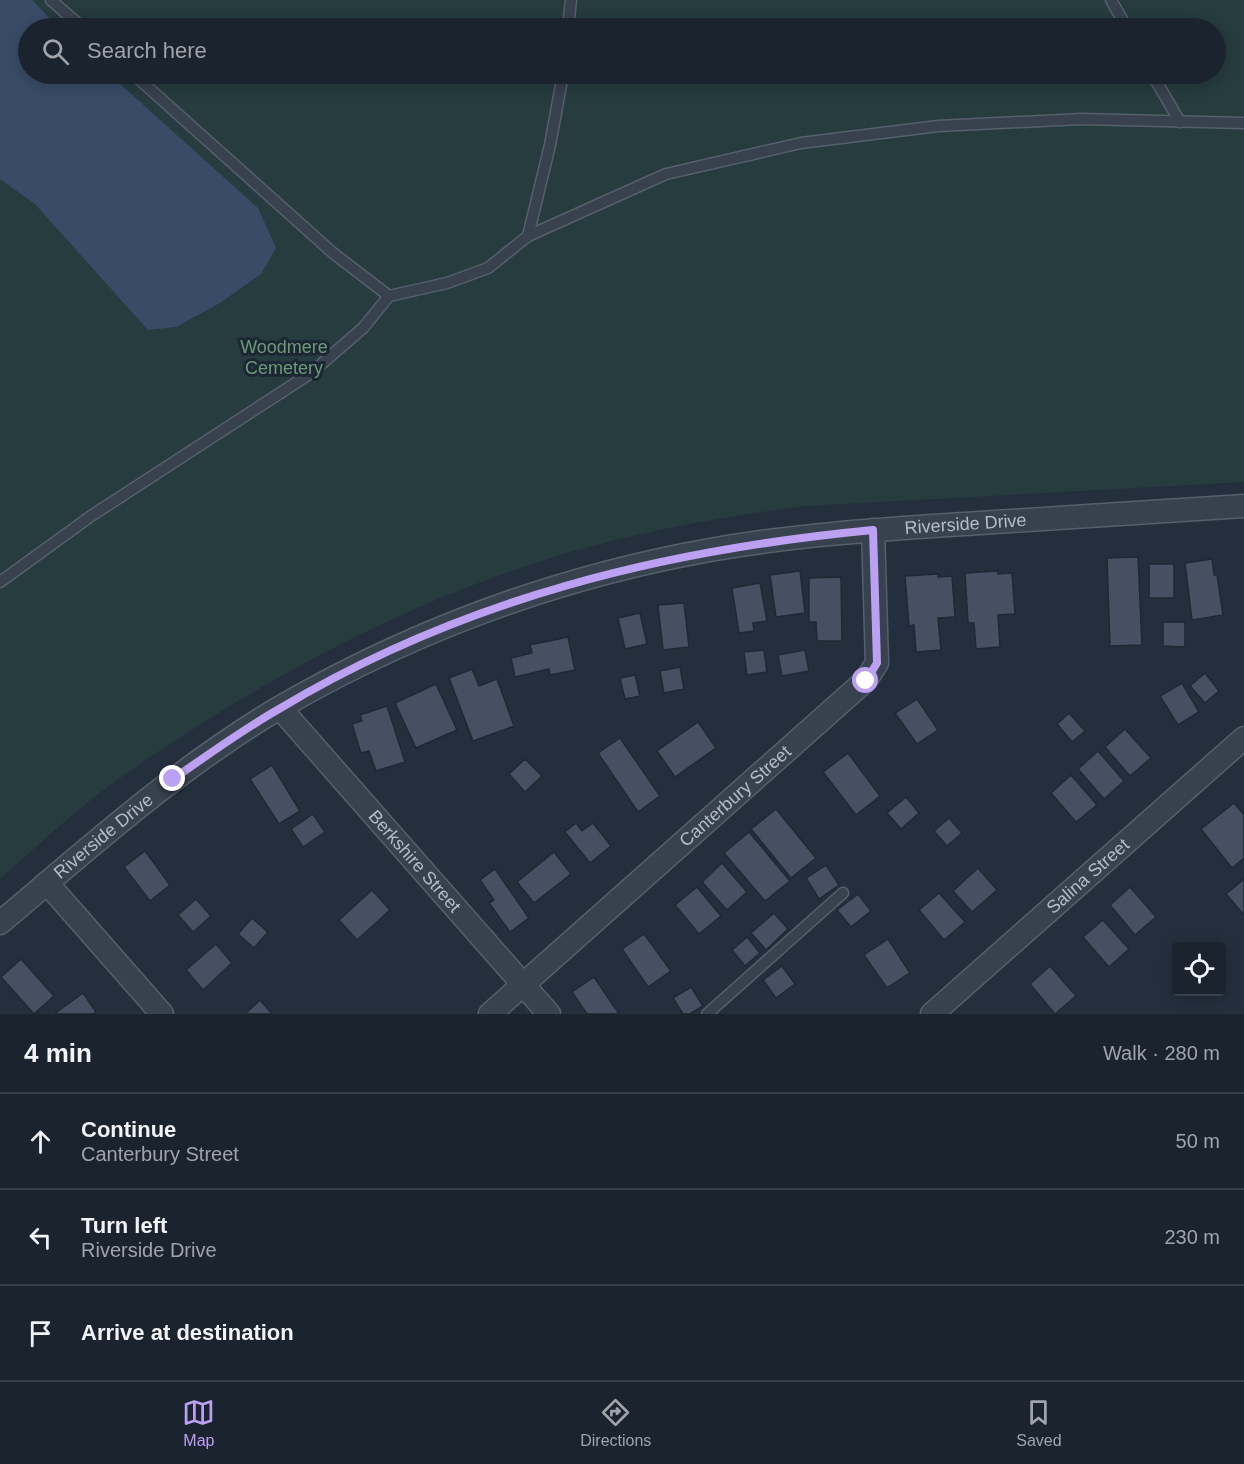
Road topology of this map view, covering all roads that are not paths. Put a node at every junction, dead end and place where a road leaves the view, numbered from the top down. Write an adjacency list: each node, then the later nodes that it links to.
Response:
1 (51, 0): 4 (lane)
2 (571, 0): 5 (lane)
3 (1111, 0): 6 (lane)
4 (72, 18)
5 (569, 18)
6 (1121, 18)
7 (144, 84): 13 (lane)
8 (561, 84): 12 (lane)
9 (1158, 84): 10 (lane)
10 (1180, 122): 11 (lane); 12 (lane)
11 (1244, 123)
12 (528, 236): 13 (lane)
13 (389, 296): 16 (lane)
14 (1244, 506): 15 (street, Riverside Drive)
15 (873, 530): 17 (street, Riverside Drive); 22 (street, Canterbury Street)
16 (0, 582)
17 (280, 708): 19 (street, Riverside Drive); 22 (street, Berkshire Street)
18 (1244, 738): 27 (street, Salina Street)
19 (47, 883): 21 (street, Riverside Drive); 23 (street)
20 (843, 893): 26 (lane)
21 (0, 922)
22 (523, 985): 24 (street, Canterbury Street); 25 (street, Berkshire Street)
23 (162, 1014)
24 (490, 1014)
25 (549, 1014)
26 (707, 1014)
27 (932, 1014)

